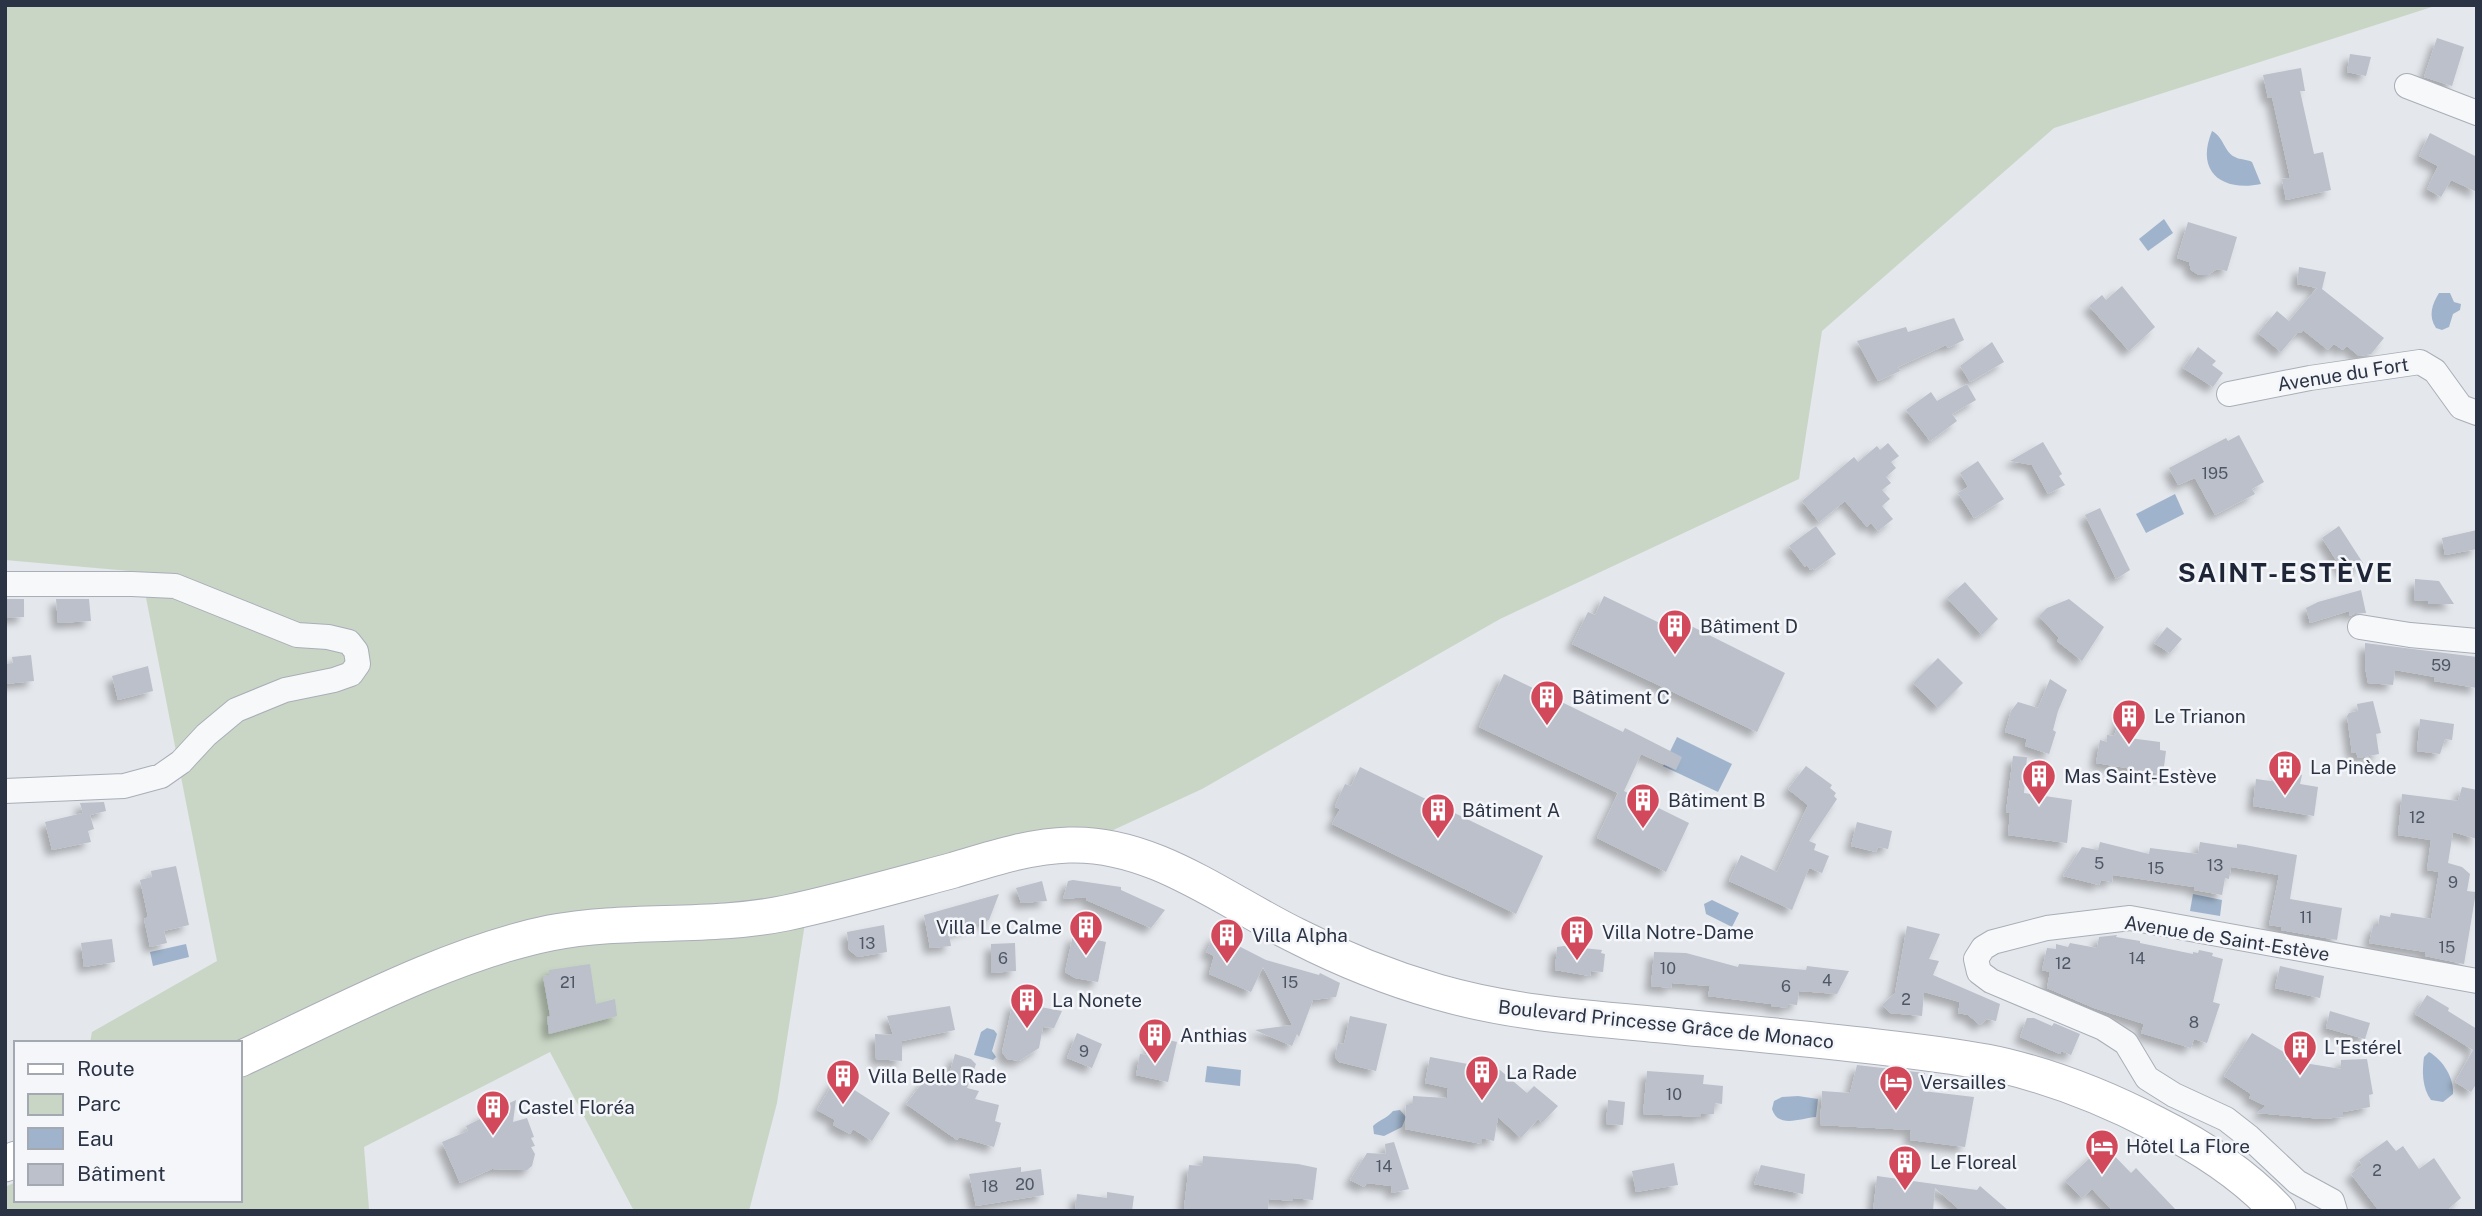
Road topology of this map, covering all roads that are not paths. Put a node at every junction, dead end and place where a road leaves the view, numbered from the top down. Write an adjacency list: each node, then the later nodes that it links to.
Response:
1 (2407, 86): 2 (street)
2 (2477, 113)
3 (2229, 394): 4 (street, Avenue du Fort)
4 (2477, 413)
5 (5, 584): 8 (street)
6 (2360, 627): 7 (street)
7 (2477, 641)
8 (5, 791)
9 (2477, 981): 12 (street, Avenue de Saint-Estève)
10 (242, 1058): 11 (main road, Boulevard Princesse Grâce de Monaco)
11 (2278, 1211)
12 (2335, 1211)

